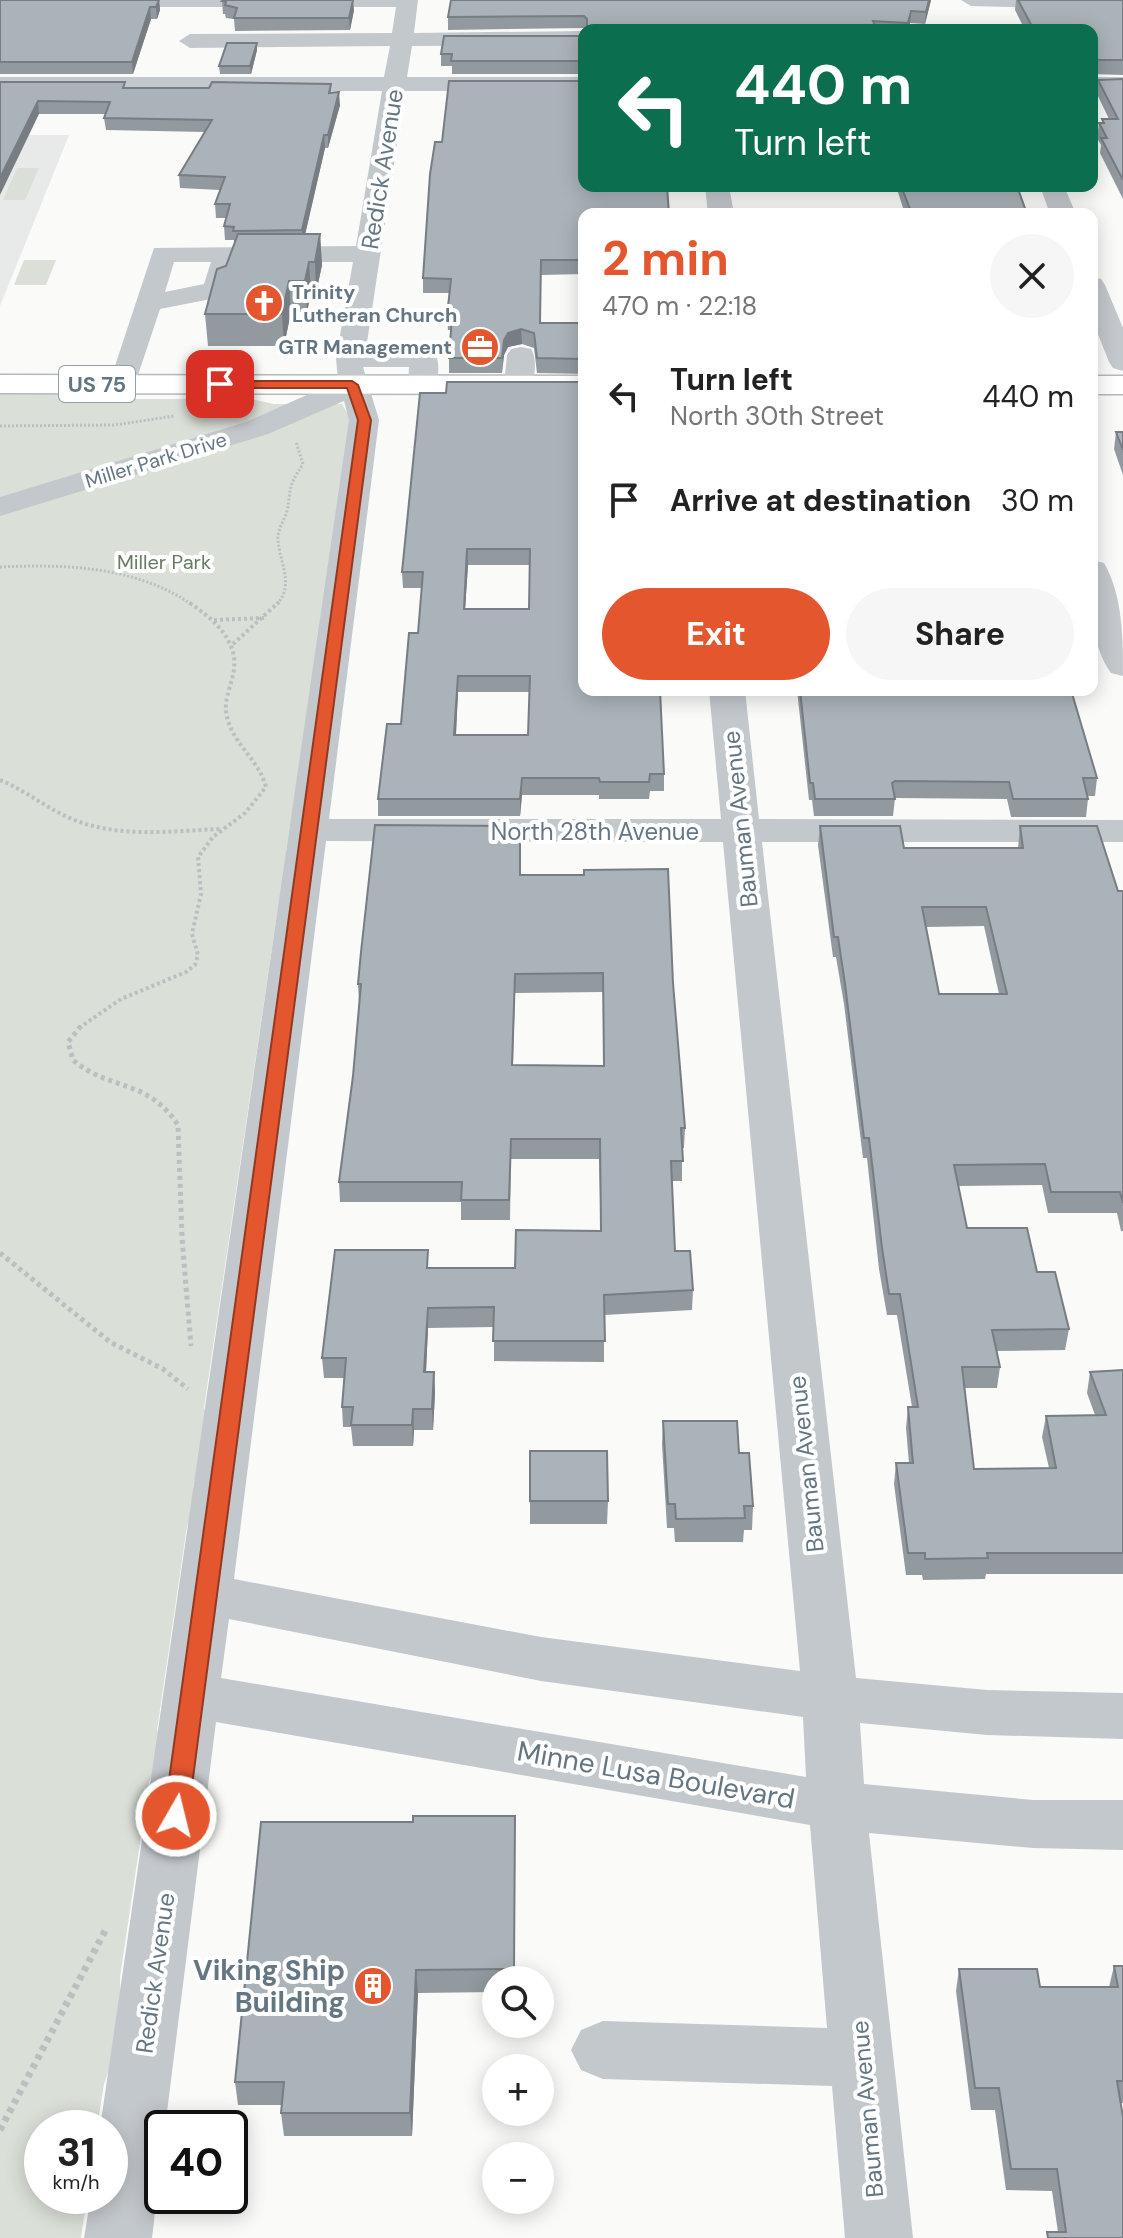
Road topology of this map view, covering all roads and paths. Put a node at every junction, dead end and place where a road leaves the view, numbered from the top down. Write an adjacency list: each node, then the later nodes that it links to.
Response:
1 (971, 0): 5 (street)
2 (0, 1): 3 (street)
3 (408, 1): 7 (street, Redick Avenue)
4 (1123, 4): 5 (street)
5 (981, 7)
6 (578, 38): 7 (street)
7 (402, 39): 8 (street); 10 (street, Redick Avenue)
8 (190, 41)
9 (0, 84): 10 (street)
10 (396, 84): 11 (street); 15 (street, Redick Avenue)
11 (578, 84)
12 (1098, 84): 13 (street)
13 (1123, 84)
14 (227, 254): 15 (street); 17 (street); 17 (street)
15 (368, 254): 20 (street, Redick Avenue)
16 (1098, 300): 19 (street)
17 (148, 303): 22 (street)
18 (521, 355): 23 (street)
19 (1123, 362)
20 (351, 371): 22 (highway, US 75); 23 (highway, US 75); 27 (street, Miller Park Drive); 36 (street, Redick Avenue)
21 (0, 384): 22 (highway, US 75)
22 (123, 384)
23 (518, 385): 24 (highway, US 75)
24 (578, 385)
25 (1098, 385): 26 (highway)
26 (1123, 385)
27 (0, 507)
28 (0, 567): 31 (path)
29 (1098, 589): 32 (street)
30 (265, 618): 31 (path)
31 (214, 620): 35 (path)
32 (1123, 666)
33 (728, 696): 37 (street, Bauman Avenue)
34 (0, 780): 35 (path)
35 (221, 829): 40 (path)
36 (308, 830): 37 (street, North 28th Avenue); 44 (street, Redick Avenue)
37 (739, 831): 38 (street, North 28th Avenue); 46 (street, Bauman Avenue)
38 (1123, 831)
39 (0, 1253): 42 (path)
40 (192, 1359)
41 (191, 1382): 42 (path)
42 (189, 1391): 43 (path)
43 (194, 1401)
44 (207, 1595): 45 (street, Redick Avenue); 46 (street)
45 (193, 1696): 48 (street, Minne Lusa Boulevard); 54 (street, Redick Avenue)
46 (830, 1698): 47 (street); 48 (street, Bauman Avenue)
47 (1123, 1716)
48 (837, 1806): 49 (street, Minne Lusa Boulevard); 52 (street, Bauman Avenue)
49 (1123, 1825)
50 (110, 1922): 53 (path)
51 (603, 2050): 52 (street)
52 (862, 2058): 55 (street, Bauman Avenue)
53 (0, 2130)
54 (118, 2238)
55 (879, 2238)

